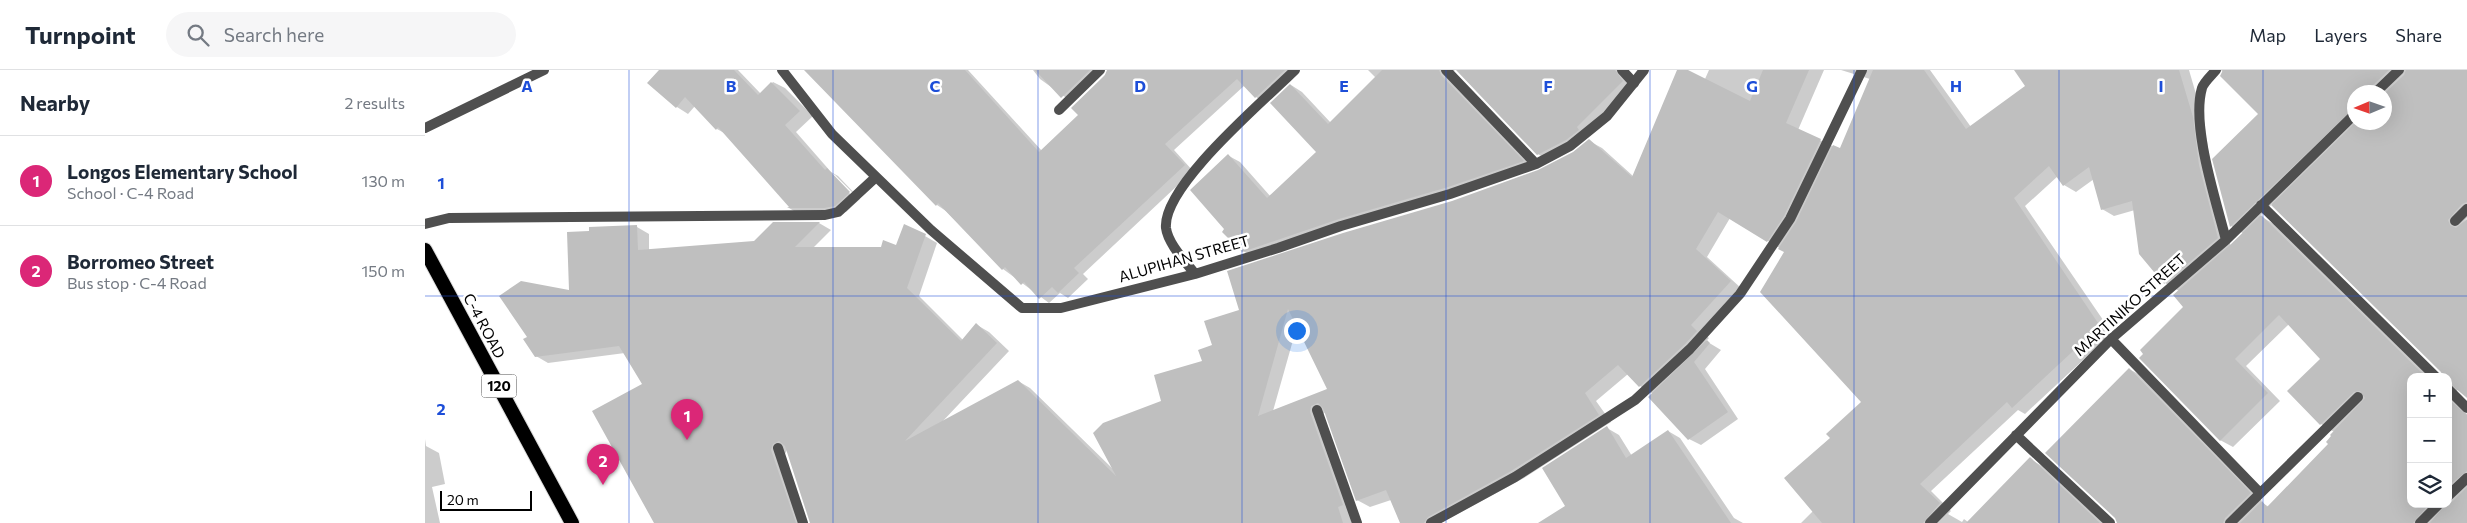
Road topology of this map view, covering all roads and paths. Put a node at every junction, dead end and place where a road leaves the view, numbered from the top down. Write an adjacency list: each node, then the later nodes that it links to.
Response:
1 (544, 70): 15 (street)
2 (782, 70): 17 (street, ALUPIHAN STREET)
3 (1100, 70): 13 (street)
4 (1295, 70): 24 (street)
5 (1446, 70): 16 (street)
6 (1622, 70): 11 (street)
7 (1644, 70): 11 (street, ALUPIHAN STREET)
8 (1862, 70): 40 (street)
9 (2216, 70): 22 (street)
10 (2399, 70): 12 (street)
11 (1634, 83): 16 (street, ALUPIHAN STREET)
12 (2383, 85)
13 (1059, 110)
14 (2347, 122): 18 (street, MARTINIKO STREET)
15 (425, 128)
16 (1536, 164): 24 (street, ALUPIHAN STREET)
17 (875, 177): 21 (street); 24 (street, ALUPIHAN STREET)
18 (2261, 205): 22 (street, MARTINIKO STREET); 26 (street)
19 (2467, 210): 20 (street)
20 (2455, 221)
21 (425, 224)
22 (2226, 240): 25 (street, MARTINIKO STREET)
23 (425, 250): 37 (highway, C-4 ROAD / 120)
24 (1195, 274)
25 (2111, 339): 31 (street, MARTINIKO STREET); 34 (street)
26 (2431, 373)
27 (2452, 393): 29 (street)
28 (2358, 397): 34 (street)
29 (2467, 408)
30 (1317, 410): 39 (street)
31 (2016, 435): 41 (street, MARTINIKO STREET); 42 (street)
32 (778, 448): 38 (street)
33 (2467, 478): 35 (street)
34 (2260, 492): 43 (street)
35 (2452, 492)
36 (2435, 508): 44 (street)
37 (572, 523)
38 (803, 523)
39 (1357, 523)
40 (1431, 523)
41 (1930, 523)
42 (2109, 523)
43 (2229, 523)
44 (2420, 523)

